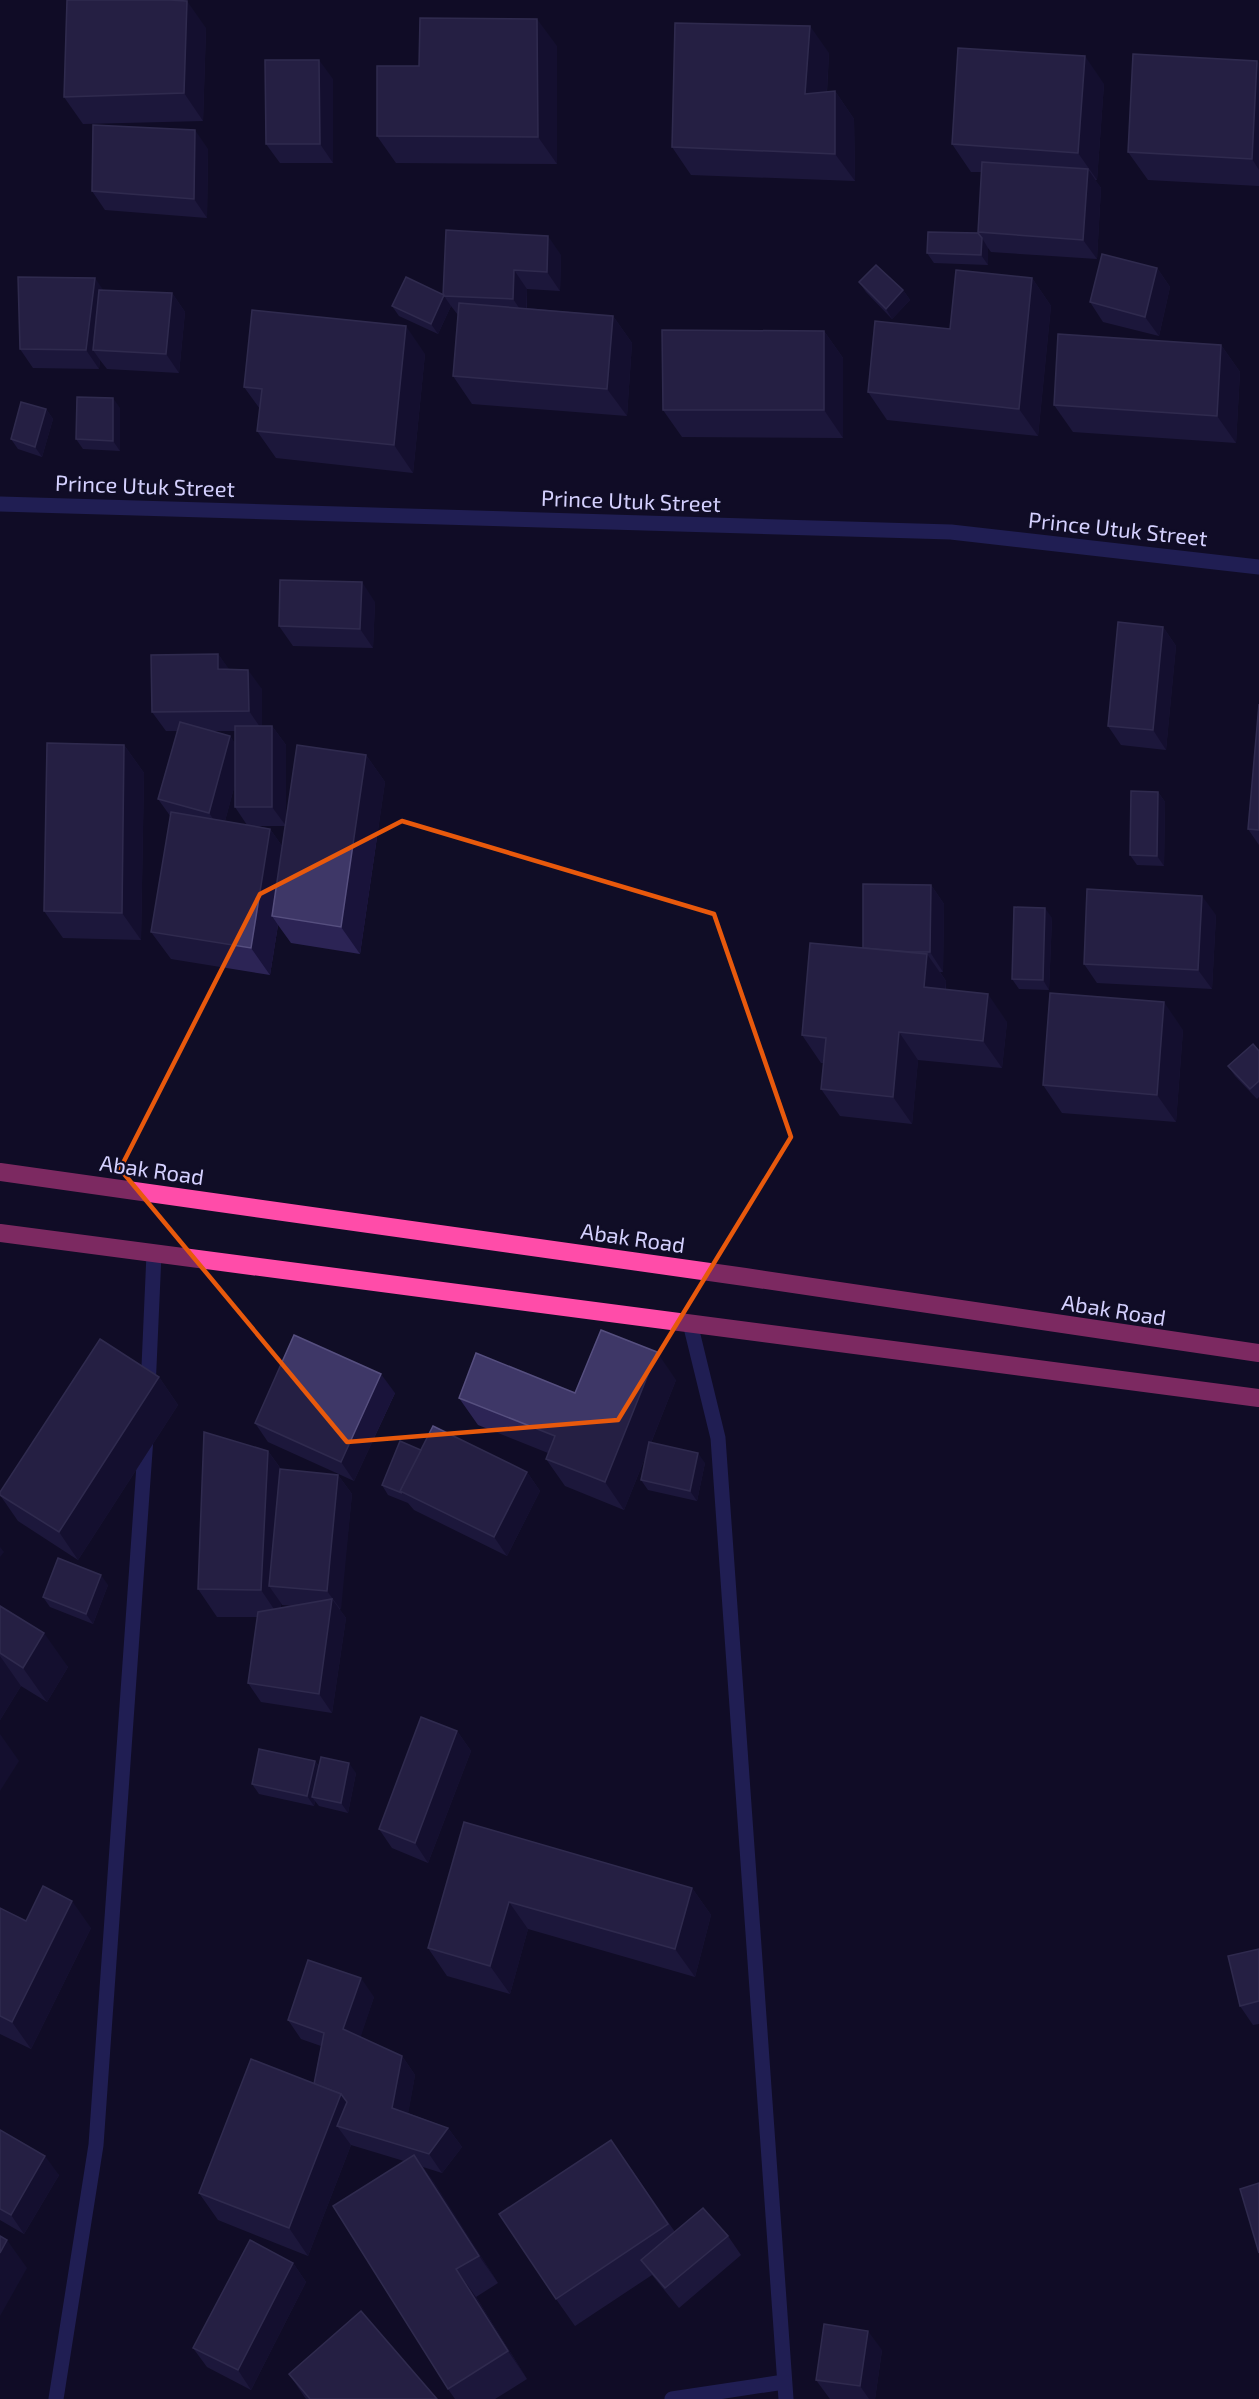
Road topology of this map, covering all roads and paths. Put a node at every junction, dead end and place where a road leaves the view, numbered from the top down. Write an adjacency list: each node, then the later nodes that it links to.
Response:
1 (0, 504): 2 (street, Prince Utuk Street)
2 (1259, 567)
3 (0, 1172): 7 (highway, Abak Road)
4 (0, 1233): 5 (highway)
5 (154, 1254): 6 (highway); 10 (street)
6 (690, 1323): 8 (highway); 9 (street)
7 (1259, 1353)
8 (1259, 1398)
9 (784, 2382): 11 (street); 12 (street)
10 (56, 2399)
11 (672, 2399)
12 (786, 2399)

